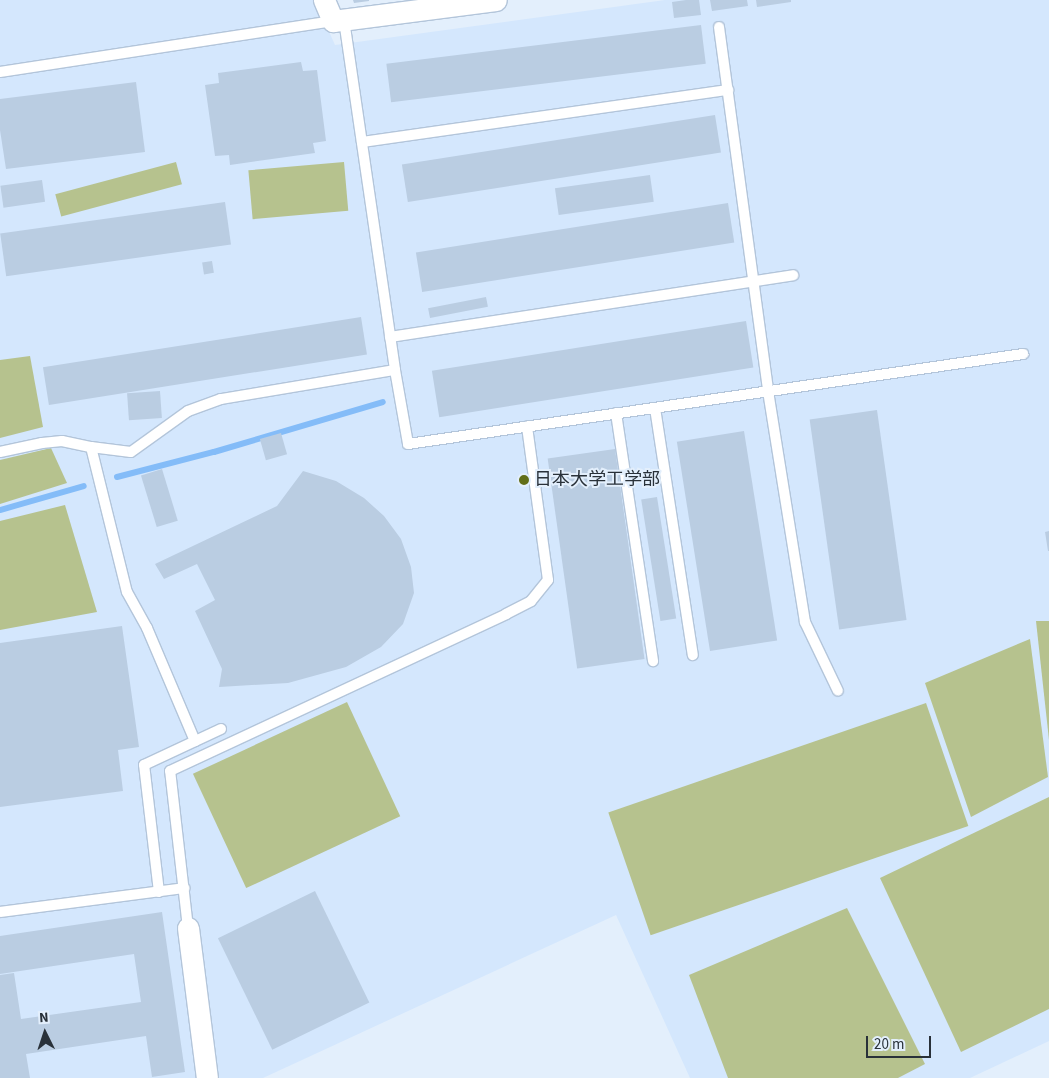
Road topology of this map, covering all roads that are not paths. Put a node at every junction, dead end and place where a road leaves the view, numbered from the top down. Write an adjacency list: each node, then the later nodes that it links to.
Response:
1 (324, 0): 3 (street)
2 (496, 0): 3 (street)
3 (339, 14): 5 (lane); 7 (lane)
4 (719, 27): 6 (lane)
5 (0, 72)
6 (728, 90): 7 (lane); 9 (lane)
7 (362, 142): 10 (lane)
8 (793, 275): 9 (lane)
9 (753, 281): 10 (lane); 13 (lane)
10 (390, 336): 12 (lane)
11 (1023, 354): 13 (lane)
12 (395, 370): 16 (lane); 17 (lane)
13 (768, 391): 14 (lane); 21 (lane)
14 (655, 408): 15 (lane); 19 (lane)
15 (616, 413): 16 (lane); 20 (lane)
16 (527, 426): 24 (lane)
17 (91, 448): 18 (lane); 23 (lane)
18 (0, 452)
19 (693, 654)
20 (653, 661)
21 (838, 691)
22 (221, 729): 23 (lane)
23 (195, 741): 25 (lane)
24 (184, 888): 25 (lane); 27 (lane)
25 (159, 892): 26 (lane)
26 (0, 912)
27 (188, 928): 28 (street)
28 (207, 1078)

